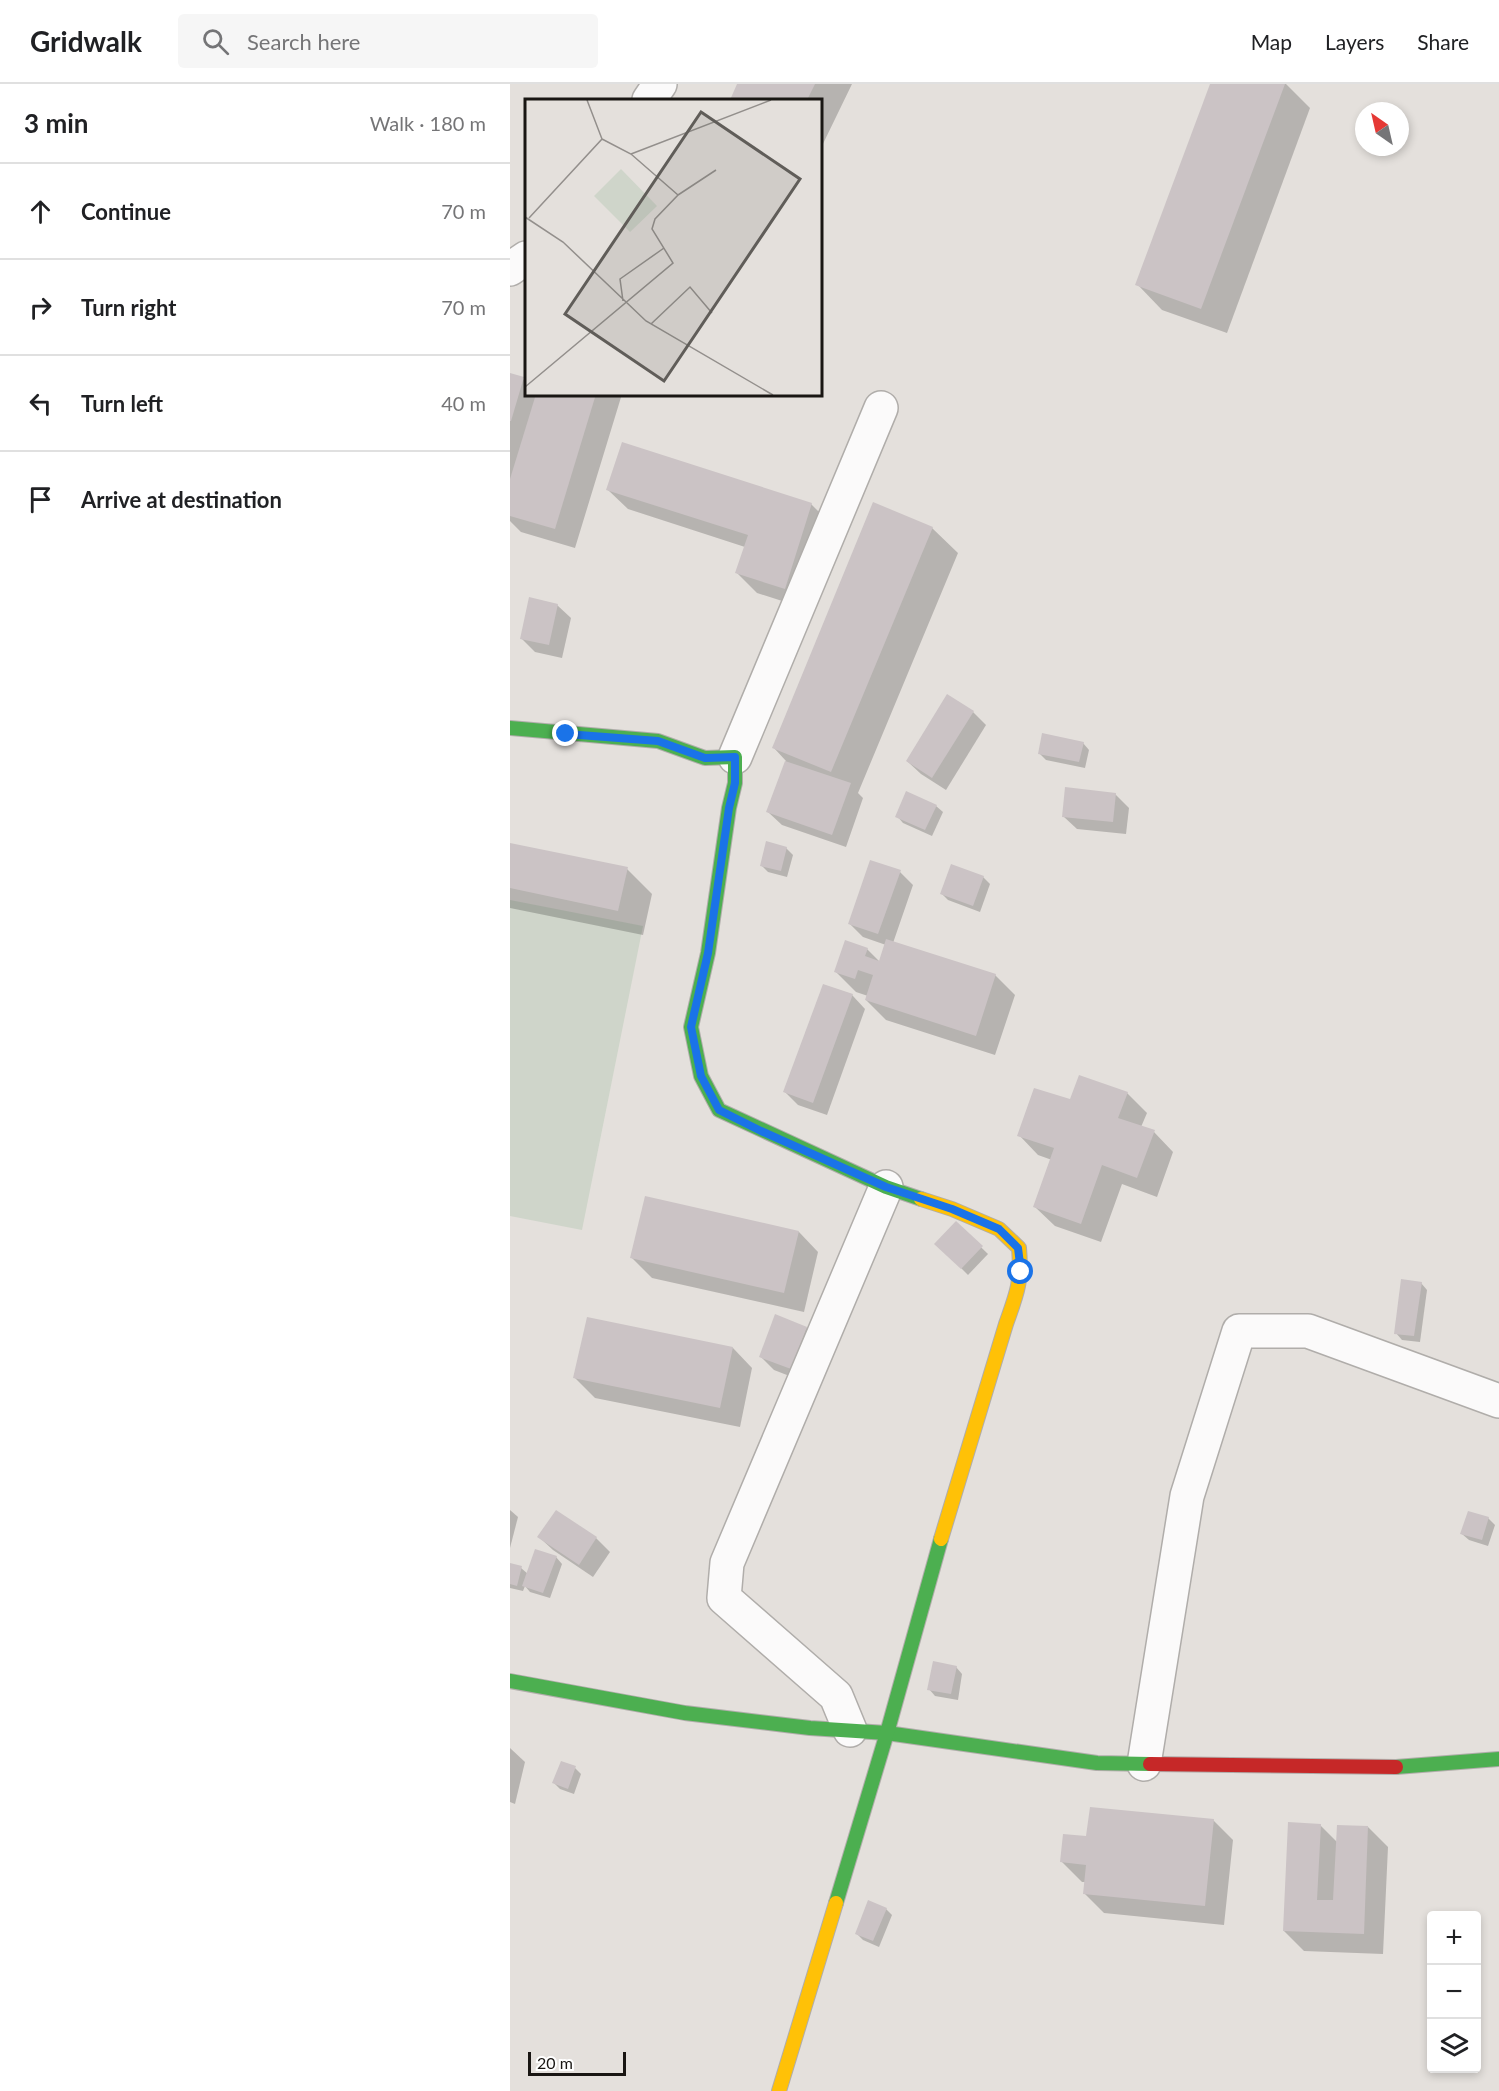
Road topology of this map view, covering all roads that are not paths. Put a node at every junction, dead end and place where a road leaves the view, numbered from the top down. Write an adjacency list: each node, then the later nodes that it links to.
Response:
1 (660, 84): 2 (street)
2 (650, 99)
3 (525, 259): 4 (street)
4 (510, 269)
5 (881, 408): 7 (street)
6 (510, 728): 7 (street)
7 (735, 757): 8 (street)
8 (886, 1187): 11 (street); 12 (street)
9 (1499, 1401): 14 (street)
10 (510, 1681): 11 (street)
11 (850, 1731): 12 (street)
12 (888, 1733): 14 (street); 15 (street)
13 (1499, 1759): 14 (street)
14 (1144, 1764)
15 (779, 2091)

